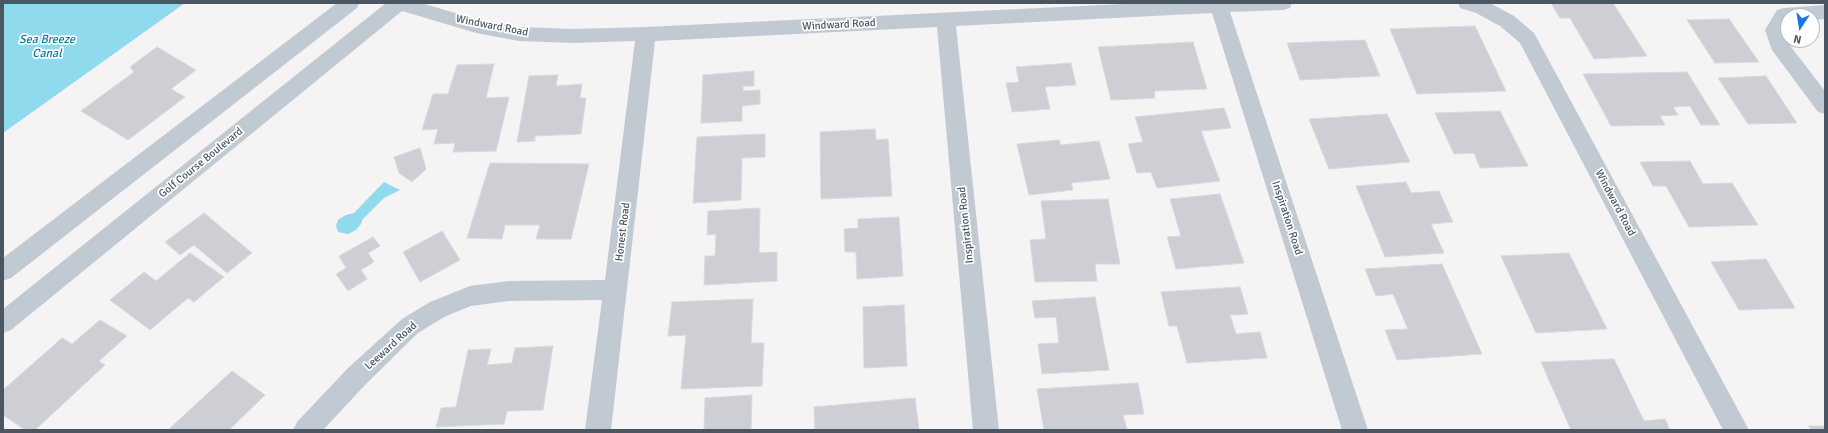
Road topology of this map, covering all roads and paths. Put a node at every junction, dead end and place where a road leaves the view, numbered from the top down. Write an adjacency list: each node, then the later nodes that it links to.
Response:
1 (350, 3): 10 (street)
2 (399, 3): 8 (street, Windward Road); 12 (street, Golf Course Boulevard)
3 (1283, 3): 5 (street, Windward Road)
4 (1467, 3): 17 (street, Windward Road)
5 (1219, 6): 7 (street, Windward Road); 16 (street, Inspiration Road)
6 (1825, 12): 9 (street)
7 (946, 19): 8 (street, Windward Road); 15 (street, Inspiration Road)
8 (646, 34): 11 (street, Honest Road)
9 (1825, 106)
10 (3, 271)
11 (615, 290): 13 (street, Leeward Road); 14 (street, Honest Road)
12 (3, 323)
13 (306, 430)
14 (598, 430)
15 (986, 430)
16 (1355, 430)
17 (1736, 430)

